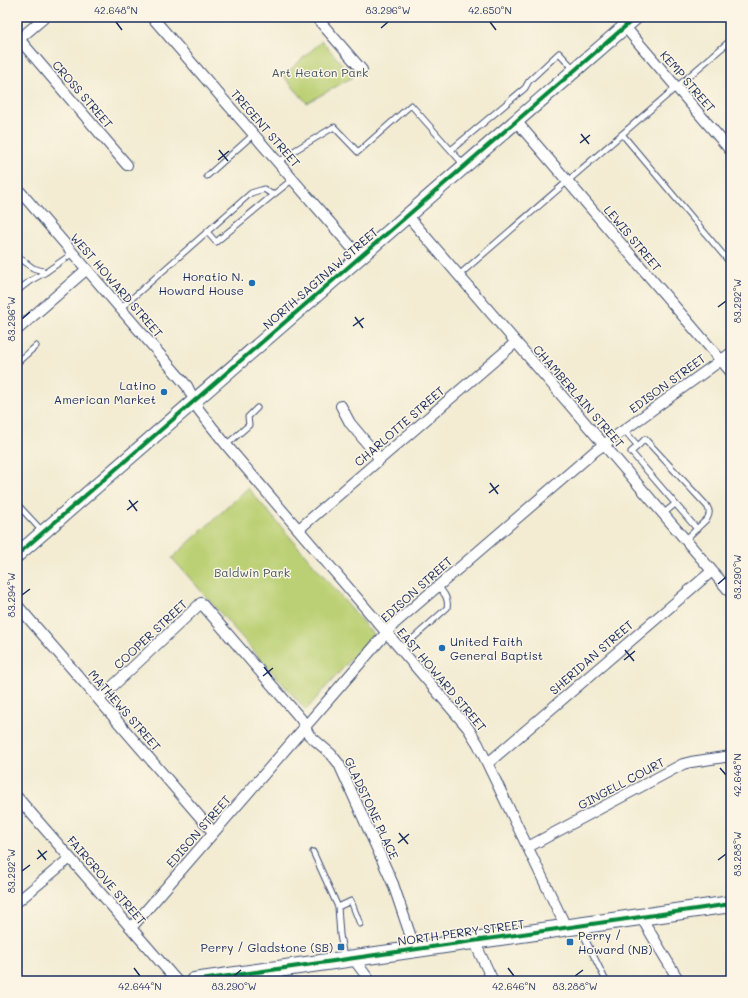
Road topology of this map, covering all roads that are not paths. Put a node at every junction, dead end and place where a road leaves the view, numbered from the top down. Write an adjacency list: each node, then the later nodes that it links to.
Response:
1 (45, 17): 6 (street)
2 (152, 17): 12 (street, TREGENT STREET)
3 (316, 17): 8 (street)
4 (636, 17): 5 (street, NORTH SAGINAW STREET)
5 (624, 27): 9 (street, NORTH SAGINAW STREET); 10 (street, KEMP STREET)
6 (18, 40): 17 (street, CROSS STREET)
7 (730, 42): 10 (lane)
8 (362, 70)
9 (575, 70): 11 (street, NORTH SAGINAW STREET); 14 (lane)
10 (676, 87): 13 (lane); 15 (street, KEMP STREET)
11 (516, 121): 18 (street, NORTH SAGINAW STREET); 21 (street, LEWIS STREET)
12 (254, 134): 16 (street, TREGENT STREET); 19 (lane)
13 (622, 134): 21 (lane); 29 (lane)
14 (451, 150): 16 (lane); 18 (lane)
15 (731, 151)
16 (278, 163): 20 (street, TREGENT STREET)
17 (127, 165)
18 (464, 166): 24 (street, NORTH SAGINAW STREET)
19 (206, 176)
20 (293, 179): 23 (lane); 28 (street, TREGENT STREET)
21 (568, 181): 32 (lane); 39 (street, LEWIS STREET)
22 (17, 188): 26 (street, WEST HOWARD STREET)
23 (273, 195): 25 (lane); 25 (lane)
24 (407, 215): 28 (street, NORTH SAGINAW STREET); 32 (street, CHAMBERLAIN STREET)
25 (207, 232): 34 (lane)
26 (73, 253): 30 (street, WEST HOWARD STREET); 31 (lane)
27 (17, 256): 31 (lane)
28 (359, 256): 42 (street, NORTH SAGINAW STREET)
29 (731, 264)
30 (87, 269): 34 (street, WEST HOWARD STREET); 35 (street)
31 (46, 272): 33 (lane)
32 (459, 275): 36 (street, CHAMBERLAIN STREET)
33 (17, 291)
34 (120, 308): 42 (street, WEST HOWARD STREET)
35 (17, 330)
36 (516, 342): 47 (street, CHAMBERLAIN STREET); 49 (street, CHARLOTTE STREET)
37 (36, 346): 40 (lane)
38 (731, 353): 39 (street, EDISON STREET)
39 (721, 360): 41 (street, LEWIS STREET); 45 (street, EDISON STREET)
40 (17, 363)
41 (731, 372)
42 (194, 400): 46 (street, EAST HOWARD STREET); 55 (street, NORTH SAGINAW STREET)
43 (341, 406): 49 (street)
44 (257, 408): 46 (lane)
45 (624, 430): 47 (street, EDISON STREET); 48 (lane)
46 (226, 445): 53 (street, EAST HOWARD STREET)
47 (604, 445): 52 (street, CHAMBERLAIN STREET); 59 (street, EDISON STREET)
48 (638, 446): 51 (lane); 54 (lane)
49 (380, 459): 53 (street, CHARLOTTE STREET)
50 (17, 504): 55 (lane)
51 (675, 504): 52 (lane); 54 (lane)
52 (663, 514): 56 (street, CHAMBERLAIN STREET)
53 (298, 529): 63 (street, EAST HOWARD STREET)
54 (697, 529): 56 (lane)
55 (43, 532): 57 (street, NORTH SAGINAW STREET)
56 (685, 540): 58 (street, CHAMBERLAIN STREET)
57 (17, 554)
58 (712, 571): 60 (street, CHAMBERLAIN STREET); 68 (street, SHERIDAN STREET)
59 (438, 586): 63 (street, EDISON STREET); 64 (lane)
60 (731, 593)
61 (201, 604): 65 (street, COOPER STREET); 66 (street, GLADSTONE PLACE)
62 (17, 605): 65 (street, MATHEWS STREET)
63 (387, 632): 64 (street, EAST HOWARD STREET); 66 (street, EDISON STREET)
64 (401, 649): 68 (street, EAST HOWARD STREET)
65 (99, 699): 70 (street, MATHEWS STREET)
66 (305, 727): 70 (street, EDISON STREET); 82 (street, GLADSTONE PLACE)
67 (731, 756): 71 (street, GINGELL COURT)
68 (488, 763): 71 (street, EAST HOWARD STREET)
69 (17, 797): 73 (street, FAIRGROVE STREET)
70 (214, 832): 80 (street, EDISON STREET)
71 (528, 848): 79 (street, EAST HOWARD STREET)
72 (313, 852): 76 (lane)
73 (70, 858): 74 (street); 80 (street, FAIRGROVE STREET)
74 (17, 902)
75 (731, 904): 77 (main road, NORTH PERRY STREET)
76 (338, 907): 78 (lane); 83 (lane)
77 (642, 917): 79 (main road, NORTH PERRY STREET); 89 (street)
78 (360, 924)
79 (572, 926): 81 (main road, NORTH PERRY STREET); 88 (lane)
80 (131, 928): 84 (street, FAIRGROVE STREET)
81 (474, 941): 82 (main road, NORTH PERRY STREET); 87 (street)
82 (415, 949): 83 (main road, NORTH PERRY STREET)
83 (349, 959): 85 (main road, NORTH PERRY STREET); 86 (street)
84 (177, 981)
85 (197, 981)
86 (370, 981)
87 (493, 981)
88 (606, 981)
89 (679, 981)

